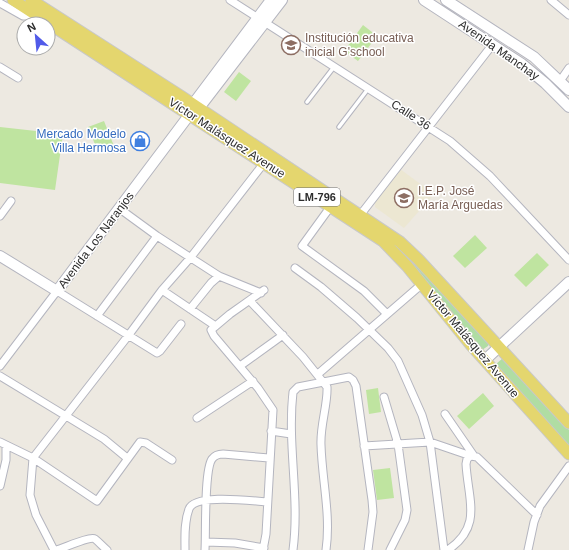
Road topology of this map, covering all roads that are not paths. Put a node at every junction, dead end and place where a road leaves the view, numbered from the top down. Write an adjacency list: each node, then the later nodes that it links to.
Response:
1 (31, 0): 21 (main road, Víctor Malásquez Avenue / LM-796)
2 (230, 0): 10 (street, Calle 36)
3 (271, 0): 10 (street, Avenida Los Naranjos)
4 (282, 0): 10 (street, Avenida Los Naranjos)
5 (424, 0): 11 (street, Avenida Manchay)
6 (446, 0): 16 (street, Avenida Manchay)
7 (551, 0): 9 (street)
8 (4, 4): 21 (main road, Víctor Malásquez Avenue / LM-796)
9 (569, 15)
10 (261, 20): 12 (street, Calle 36); 21 (street, Avenida Los Naranjos)
11 (493, 44): 20 (street, Avenida Manchay); 22 (street)
12 (335, 66): 17 (street, Calle 36); 19 (lane)
13 (0, 67): 15 (street)
14 (569, 68): 16 (street)
15 (18, 78)
16 (560, 81): 18 (street, Avenida Manchay)
17 (369, 88): 22 (street, Calle 36); 23 (lane)
18 (569, 90)
19 (306, 102)
20 (569, 107)
21 (194, 109): 24 (main road, Víctor Malásquez Avenue / LM-796); 27 (street, Avenida Los Naranjos); 28 (main road, Víctor Malásquez Avenue / LM-796)
22 (429, 126): 28 (street); 33 (street, Calle 36)
23 (339, 127)
24 (264, 163): 26 (main road, Víctor Malásquez Avenue / LM-796); 32 (street)
25 (12, 201): 29 (street)
26 (331, 206): 37 (main road, Víctor Malásquez Avenue / LM-796); 42 (street)
27 (120, 209): 30 (street); 39 (street, Avenida Los Naranjos)
28 (361, 214): 49 (main road, Víctor Malásquez Avenue / LM-796)
29 (0, 216)
30 (157, 236): 32 (street); 43 (street)
31 (0, 256): 39 (street)
32 (191, 256): 35 (street); 38 (street)
33 (569, 260)
34 (295, 268): 46 (street)
35 (219, 276): 40 (street); 41 (street)
36 (569, 282): 49 (street)
37 (422, 284): 42 (street); 50 (main road, Víctor Malásquez Avenue / LM-796)
38 (162, 290): 41 (street); 48 (street)
39 (57, 291): 43 (street); 51 (street, Avenida Los Naranjos)
40 (250, 300): 45 (street); 47 (street)
41 (190, 310): 45 (street)
42 (387, 314): 46 (street)
43 (97, 316): 48 (street)
44 (181, 324): 48 (street)
45 (214, 325): 52 (street)
46 (370, 330): 53 (street); 64 (street)
47 (283, 335): 52 (street); 53 (street)
48 (128, 336): 59 (street)
49 (499, 347): 50 (street); 61 (main road, Víctor Malásquez Avenue / LM-796)
50 (485, 360): 68 (main road, Víctor Malásquez Avenue / LM-796)
51 (0, 366)
52 (240, 366): 55 (street)
53 (318, 374): 56 (street)
54 (0, 376): 59 (street)
55 (253, 381): 60 (street); 62 (street)
56 (325, 383): 63 (street); 67 (street); 87 (street)
57 (384, 397): 66 (street)
58 (445, 414): 69 (street)
59 (66, 416): 70 (street); 71 (street)
60 (197, 418)
61 (569, 423)
62 (271, 431): 63 (street); 72 (street)
63 (291, 434): 86 (street)
64 (430, 442): 66 (street); 69 (street); 90 (street)
65 (3, 444): 70 (street); 75 (street)
66 (398, 444): 67 (street); 89 (street)
67 (364, 446): 88 (street)
68 (569, 454)
69 (473, 456): 78 (street); 91 (street)
70 (33, 458): 71 (street); 82 (street)
71 (127, 458): 73 (street)
72 (269, 458): 76 (street); 77 (street)
73 (172, 460)
74 (569, 466): 78 (street)
75 (0, 486)
76 (207, 499): 77 (street); 79 (street); 84 (street)
77 (267, 502): 81 (street)
78 (536, 514): 92 (street)
79 (206, 542): 80 (street); 85 (street)
80 (230, 546): 81 (street)
81 (263, 549)
82 (55, 550): 83 (street)
83 (107, 550)
84 (185, 550)
85 (206, 550)
86 (293, 550)
87 (326, 550)
88 (368, 550)
89 (390, 550)
90 (444, 550)
91 (448, 550)
92 (528, 550)

